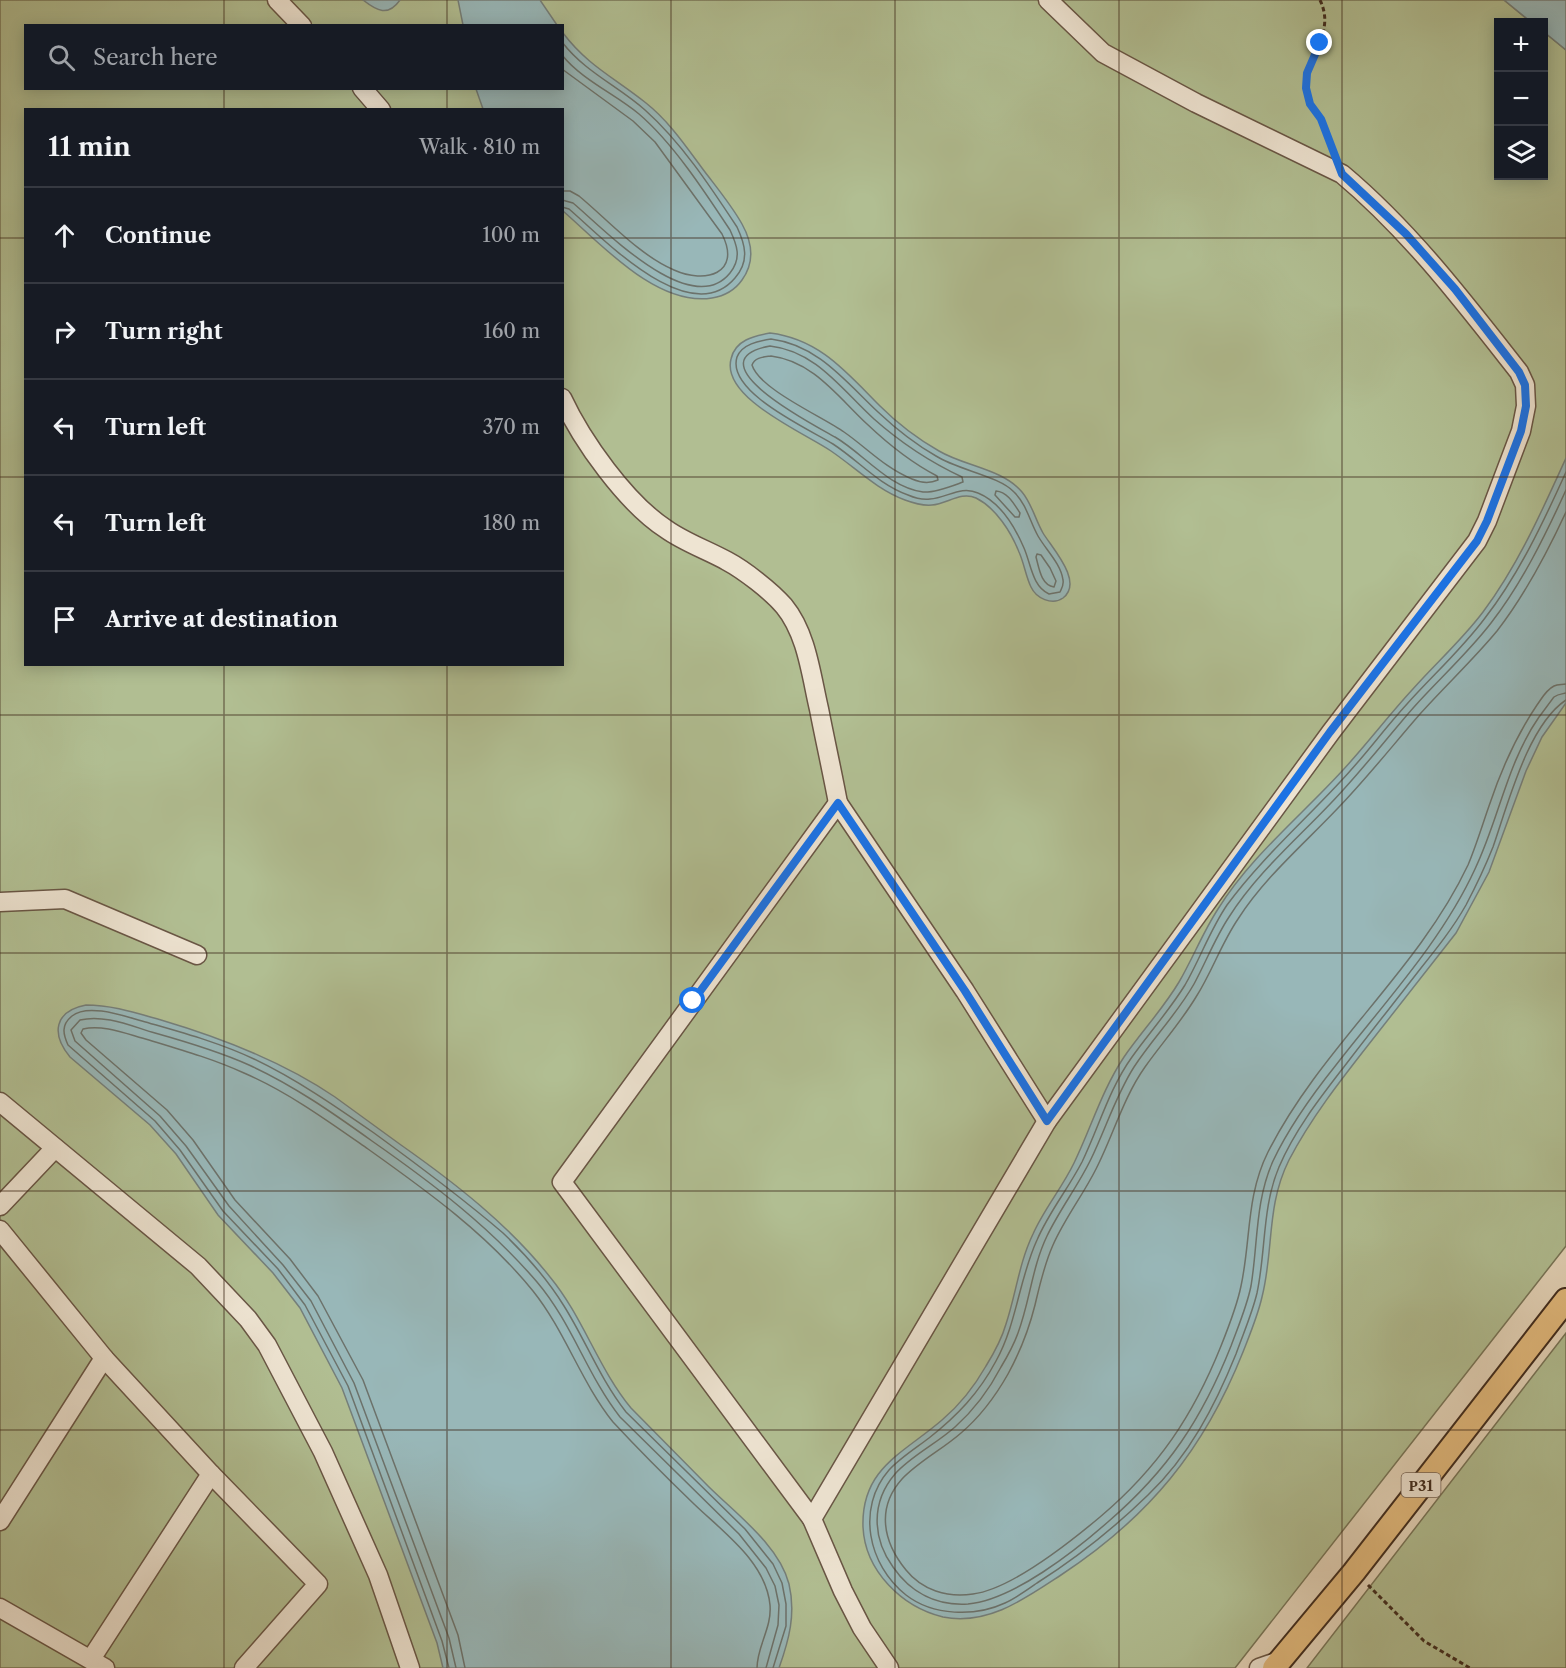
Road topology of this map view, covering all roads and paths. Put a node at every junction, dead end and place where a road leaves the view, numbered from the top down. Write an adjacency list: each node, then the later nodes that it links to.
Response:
1 (277, 0): 4 (lane)
2 (1048, 0): 7 (lane)
3 (1320, 0): 7 (path)
4 (300, 24)
5 (364, 90): 6 (lane)
6 (379, 108)
7 (1342, 174): 13 (lane)
8 (564, 401): 9 (lane)
9 (838, 803): 13 (lane); 20 (lane)
10 (0, 902): 11 (lane)
11 (197, 956)
12 (0, 1102): 14 (lane)
13 (1047, 1121): 20 (lane)
14 (55, 1148): 15 (lane); 27 (lane)
15 (0, 1206)
16 (0, 1230): 18 (lane)
17 (1566, 1300): 22 (main road, Р31)
18 (104, 1358): 19 (lane); 21 (lane)
19 (211, 1474): 24 (lane); 26 (lane)
20 (812, 1519): 28 (lane)
21 (0, 1521)
22 (1354, 1572): 25 (main road, Р31); 29 (path)
23 (0, 1608): 24 (lane)
24 (98, 1664)
25 (1270, 1666)
26 (244, 1668)
27 (410, 1668)
28 (889, 1668)
29 (1470, 1668)

